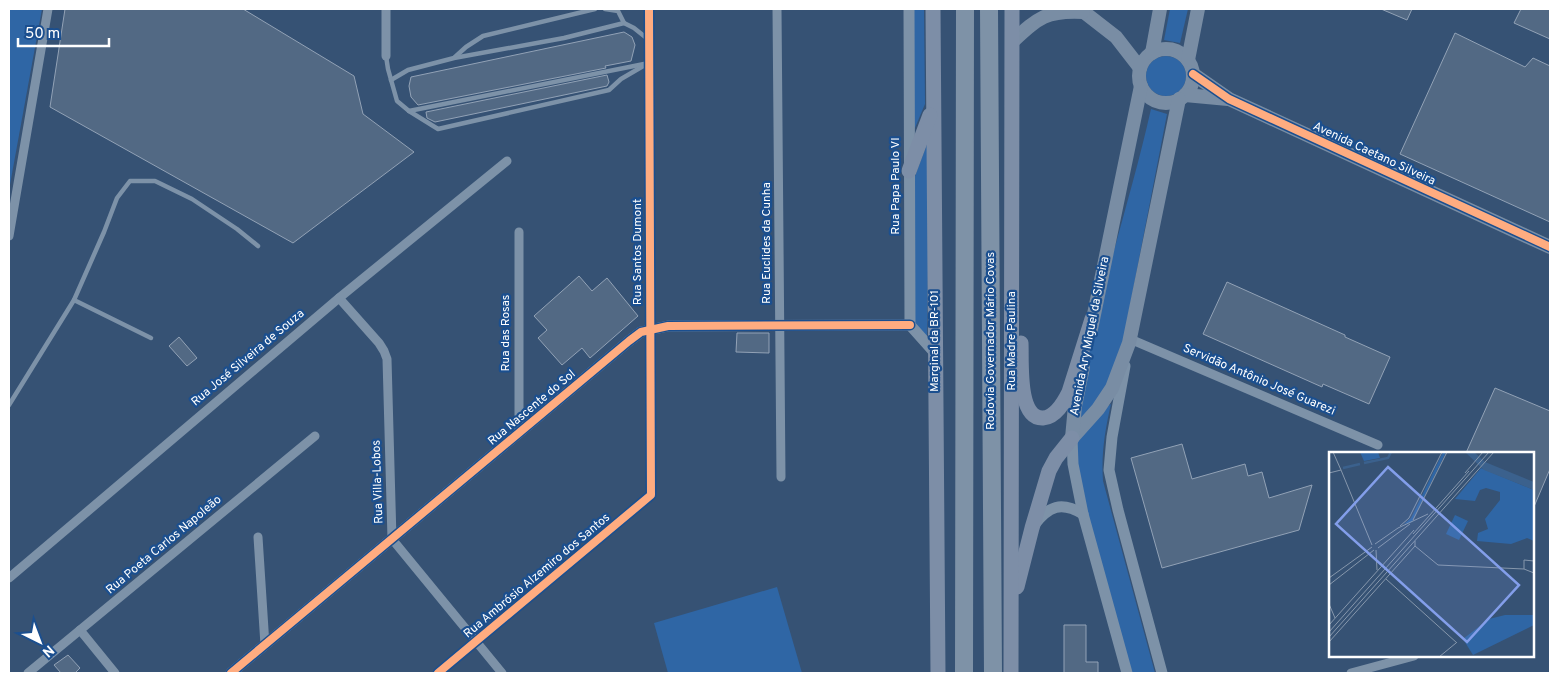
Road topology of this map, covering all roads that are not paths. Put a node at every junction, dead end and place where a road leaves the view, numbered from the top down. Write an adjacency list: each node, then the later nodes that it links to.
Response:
1 (48, 9): 35 (street)
2 (386, 9): 20 (street)
3 (595, 9): 21 (lane)
4 (605, 9): 15 (lane)
5 (649, 9): 17 (street, Rua Santos Dumont)
6 (778, 9): 42 (street, Rua Euclides da Cunha)
7 (909, 9): 33 (street, Rua Papa Paulo VI)
8 (934, 9): 30 (main road, Marginal da BR-101)
9 (965, 9): 65 (highway)
10 (989, 9): 61 (highway, Rodovia Governador Mário Covas)
11 (1012, 9): 18 (main road, Rua Madre Paulina)
12 (1160, 9): 19 (main road)
13 (1198, 9): 22 (main road)
14 (1081, 10): 16 (main road); 18 (main road)
15 (624, 23): 17 (lane); 21 (lane)
16 (1116, 37): 19 (main road); 24 (main road)
17 (649, 40): 23 (street, Rua Santos Dumont)
18 (1012, 42): 38 (main road, Rua Madre Paulina)
19 (1151, 54): 22 (main road); 24 (main road)
20 (386, 56): 26 (lane)
21 (454, 58): 26 (lane)
22 (1188, 60): 25 (main road)
23 (649, 63): 31 (lane); 31 (lane); 44 (street, Rua Santos Dumont)
24 (1140, 68): 27 (main road)
25 (1193, 74): 28 (main road); 29 (main road, Avenida Caetano Silveira)
26 (391, 80): 31 (lane)
27 (1141, 86): 28 (main road); 41 (main road, Avenida Ary Miguel da Silveira)
28 (1182, 97): 29 (main road, Avenida Caetano Silveira); 46 (main road)
29 (1229, 99): 37 (main road, Avenida Caetano Silveira)
30 (934, 104): 33 (main road); 47 (main road, Marginal da BR-101)
31 (409, 111)
32 (507, 161): 39 (street, Rua José Silveira de Souza)
33 (910, 171): 43 (street, Rua Papa Paulo VI)
34 (519, 232): 49 (street, Rua das Rosas)
35 (9, 236)
36 (258, 246): 40 (lane)
37 (1550, 247)
38 (1012, 295): 41 (main road); 60 (main road, Rua Madre Paulina)
39 (339, 298): 58 (street, Rua Villa-Lobos); 59 (street, Rua José Silveira de Souza)
40 (74, 300): 45 (lane); 48 (lane)
41 (1092, 319): 51 (main road, Avenida Ary Miguel da Silveira)
42 (780, 325): 43 (street, Rua Nascente do Sol); 44 (street, Rua Nascente do Sol); 53 (street, Rua Euclides da Cunha)
43 (910, 325): 47 (street)
44 (650, 330): 49 (street, Rua Nascente do Sol); 54 (street, Rua Santos Dumont)
45 (151, 338)
46 (1130, 341): 51 (main road); 52 (street, Servidão Antônio José Guarezi); 79 (street)
47 (935, 353): 72 (main road, Marginal da BR-101)
48 (9, 404)
49 (519, 434): 58 (street, Rua Nascente do Sol)
50 (315, 436): 62 (street, Rua Poeta Carlos Napoleão)
51 (1072, 438): 55 (street, Avenida Ary Miguel da Silveira); 56 (main road)
52 (1378, 445)
53 (781, 477)
54 (651, 495): 63 (street, Rua Ambrósio Alzemiro dos Santos)
55 (1082, 514): 56 (street); 78 (street, Avenida Ary Miguel da Silveira)
56 (1032, 528): 60 (main road)
57 (258, 537): 64 (street)
58 (392, 539): 63 (street, Rua Villa-Lobos); 64 (street, Rua Nascente do Sol)
59 (9, 578)
60 (1011, 611): 77 (main road, Rua Madre Paulina)
61 (993, 624): 75 (highway, Rodovia Governador Mário Covas); 76 (highway)
62 (80, 630): 67 (street, Rua Poeta Carlos Napoleão); 68 (street)
63 (475, 642): 70 (street, Rua Ambrósio Alzemiro dos Santos); 71 (street, Rua Villa-Lobos)
64 (265, 646): 69 (street, Rua Nascente do Sol)
65 (964, 648): 73 (highway); 74 (highway)
66 (1410, 657): 80 (street)
67 (28, 673)
68 (115, 673)
69 (231, 673)
70 (438, 673)
71 (502, 673)
72 (938, 673)
73 (960, 673)
74 (964, 673)
75 (993, 673)
76 (1000, 673)
77 (1011, 673)
78 (1127, 673)
79 (1162, 673)
80 (1351, 673)

